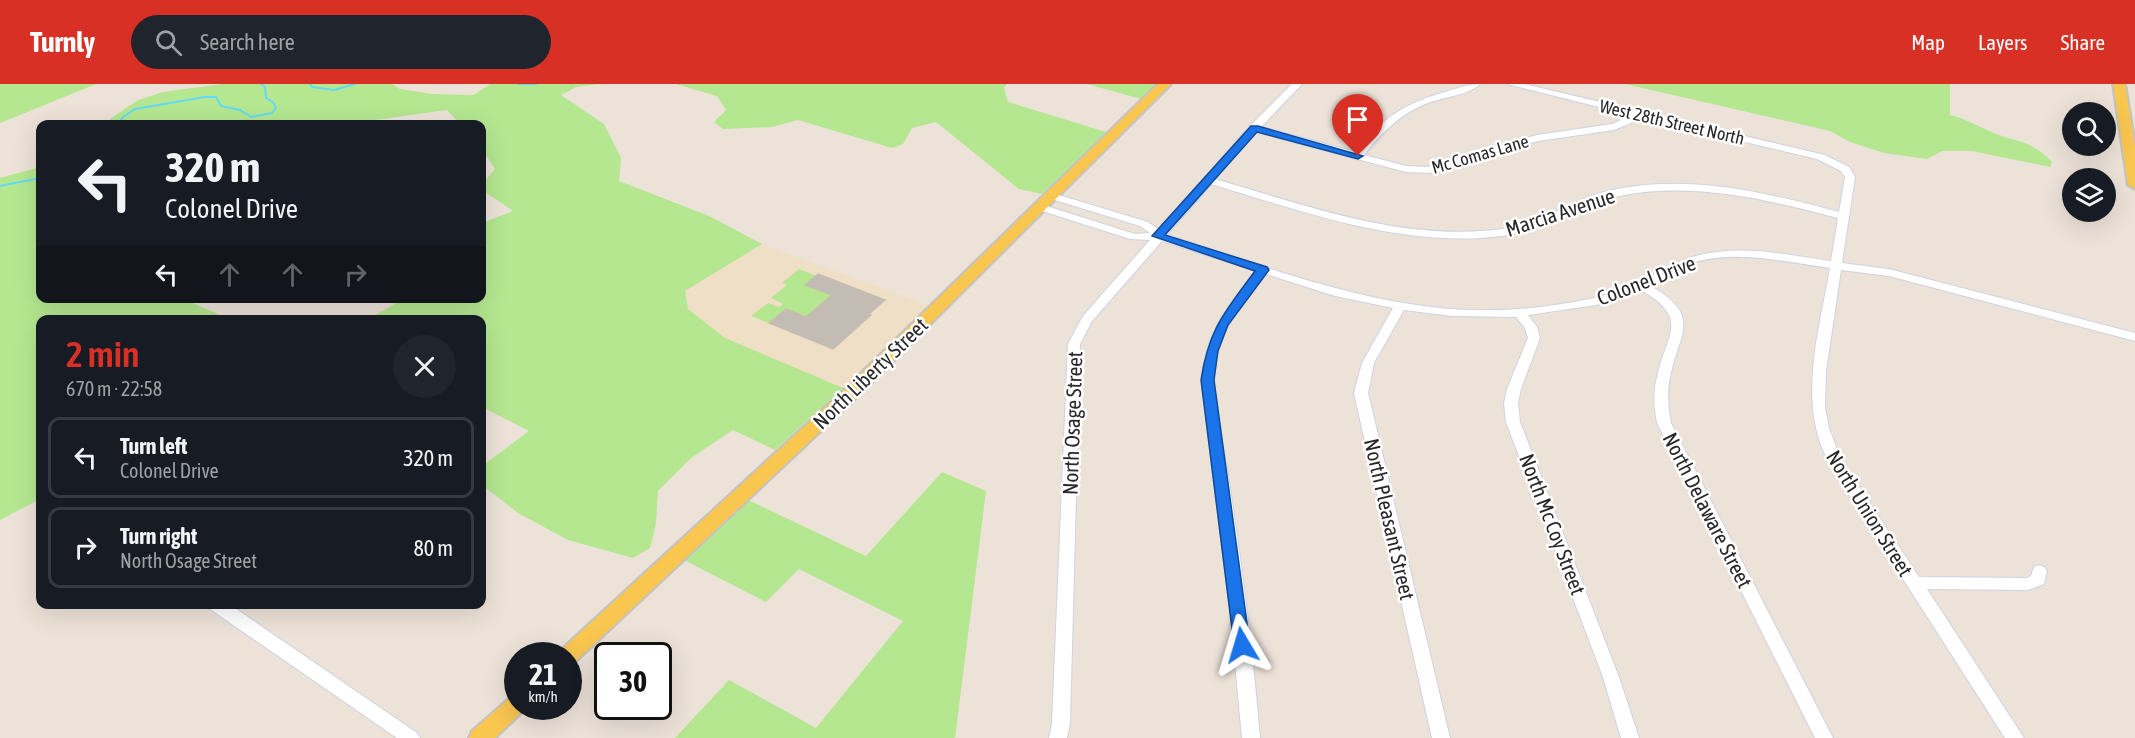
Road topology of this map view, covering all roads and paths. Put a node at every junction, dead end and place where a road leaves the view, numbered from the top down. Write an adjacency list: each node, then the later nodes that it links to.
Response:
1 (1165, 84): 13 (main road, North Liberty Street)
2 (1297, 84): 7 (street, North Osage Street)
3 (1475, 84): 8 (street)
4 (1512, 84): 6 (street, West 28th Street North)
5 (2119, 84): 9 (main road)
6 (1633, 113): 8 (street, Mc Comas Lane); 10 (street, West 28th Street North)
7 (1254, 128): 8 (street, Mc Comas Lane); 11 (street, North Osage Street)
8 (1358, 156)
9 (2133, 158): 12 (main road)
10 (1833, 162): 14 (street, North Union Street)
11 (1208, 180): 14 (street, Marcia Avenue); 15 (street, North Osage Street)
12 (2135, 185)
13 (1046, 201): 15 (street, Colonel Drive); 25 (main road, North Liberty Street)
14 (1843, 216): 16 (street, North Union Street)
15 (1158, 236): 17 (street, Colonel Drive); 29 (street, North Osage Street)
16 (1836, 264): 18 (street, Colonel Drive); 21 (street, Colonel Drive); 23 (street, North Union Street)
17 (1263, 270): 19 (street, Colonel Drive); 30 (street)
18 (1642, 286): 20 (street, Colonel Drive); 33 (street, North Delaware Street)
19 (1400, 306): 20 (street, Colonel Drive); 31 (street, North Pleasant Street)
20 (1519, 313): 32 (street, North Mc Coy Street)
21 (2135, 337)
22 (2039, 571): 23 (street)
23 (1914, 583): 34 (street, North Union Street)
24 (223, 609): 27 (street)
25 (582, 643)
26 (504, 716): 28 (main road)
27 (411, 738)
28 (480, 738)
29 (1058, 738)
30 (1251, 738)
31 (1441, 738)
32 (1630, 738)
33 (1824, 738)
34 (2015, 738)

